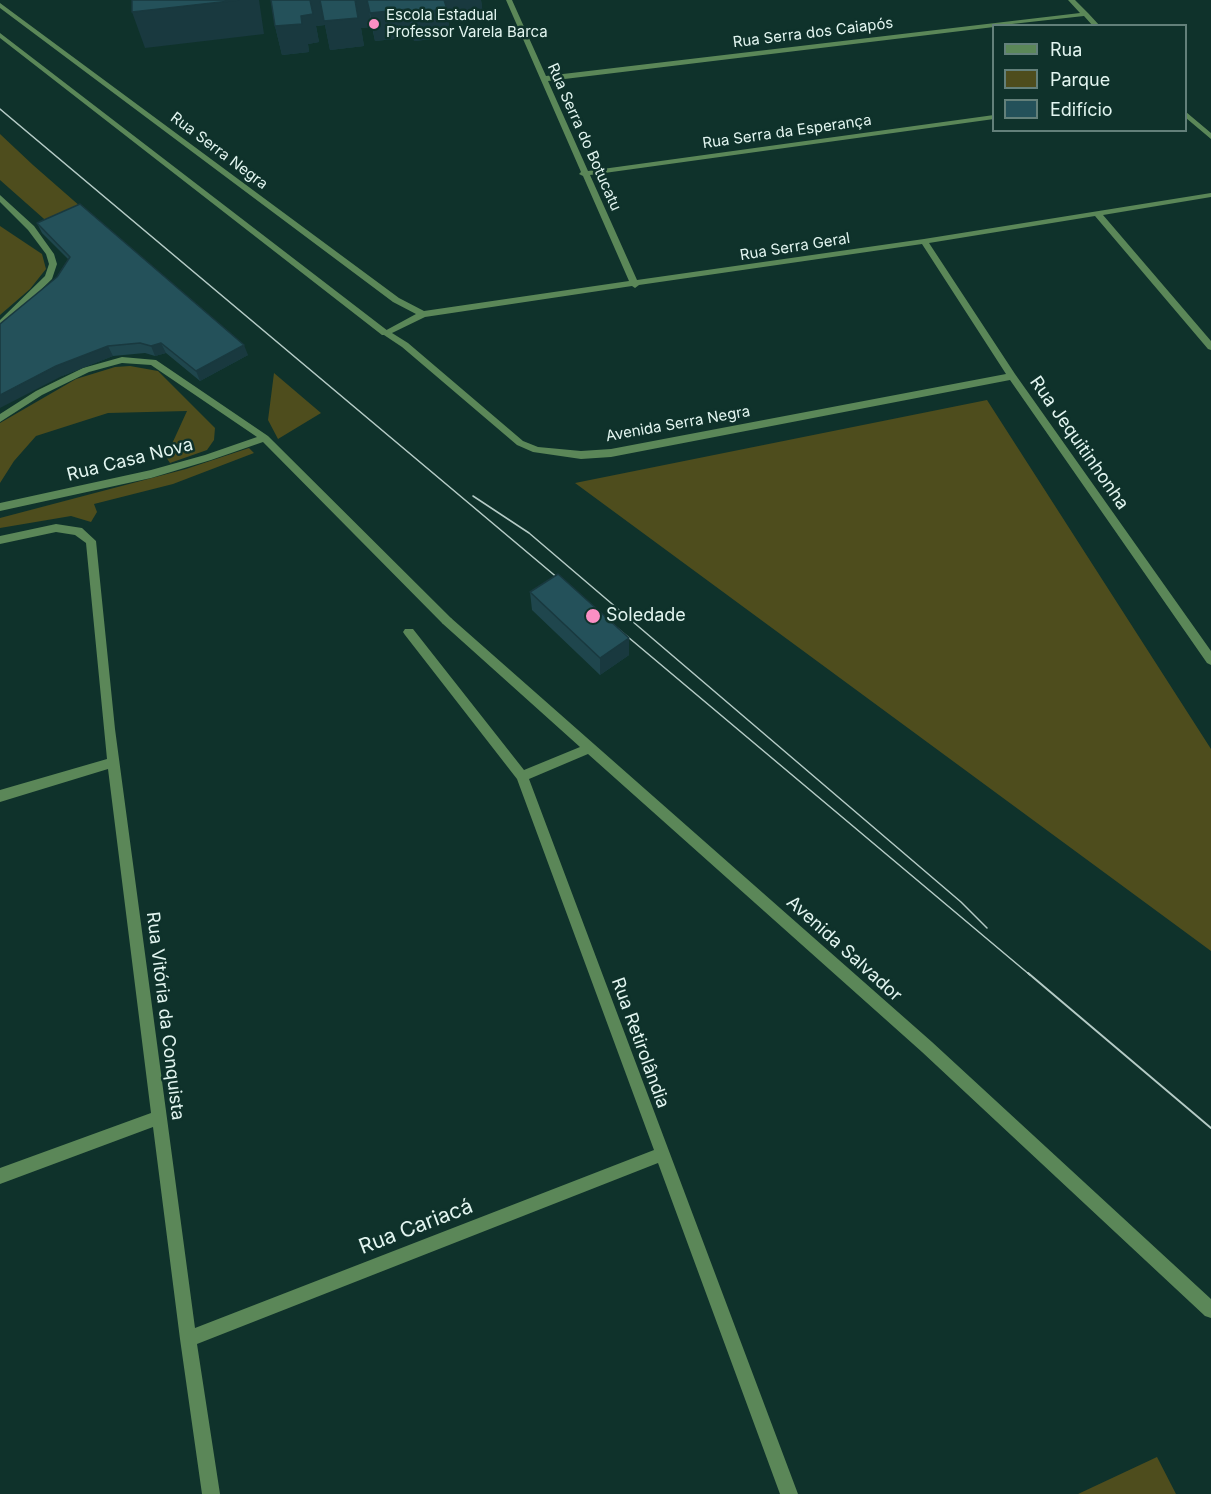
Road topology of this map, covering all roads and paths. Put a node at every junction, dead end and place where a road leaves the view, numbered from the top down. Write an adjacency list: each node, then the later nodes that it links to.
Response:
1 (520, 0): 3 (street)
2 (1071, 0): 5 (street)
3 (509, 1): 10 (street, Rua Serra do Botucatu)
4 (1, 7): 20 (street, Rua Serra Negra)
5 (1086, 14): 6 (street, Rua Serra dos Caiapós); 7 (street)
6 (1002, 24)
7 (1095, 24)
8 (992, 25): 10 (street, Rua Serra dos Caiapós)
9 (0, 35): 22 (street, Avenida Serra Negra)
10 (543, 79): 14 (street, Rua Serra do Botucatu)
11 (1187, 116): 13 (street)
12 (992, 117): 14 (street, Rua Serra da Esperança)
13 (1211, 137)
14 (583, 174): 19 (street, Rua Serra do Botucatu)
15 (1211, 195): 17 (street, Rua Serra Geral)
16 (0, 197): 21 (street)
17 (1098, 214): 18 (street, Rua Serra Geral); 23 (street)
18 (924, 241): 19 (street, Rua Serra Geral); 25 (street, Rua Jequitinhonha)
19 (635, 285): 20 (street, Rua Serra Geral)
20 (423, 314): 22 (street, Rua Serra Geral)
21 (0, 325)
22 (385, 333): 25 (street, Avenida Serra Negra)
23 (1207, 337): 24 (street)
24 (1211, 346)
25 (1012, 376): 31 (street, Rua Jequitinhonha)
26 (0, 419): 27 (street, Avenida Salvador)
27 (266, 438): 28 (street, Rua Casa Nova); 32 (street, Avenida Salvador)
28 (0, 507)
29 (0, 540): 33 (street, Rua Vitória da Conquista)
30 (409, 632): 34 (street, Rua Retirolândia)
31 (1211, 660)
32 (590, 747): 34 (street); 39 (street, Avenida Salvador)
33 (114, 762): 35 (street); 36 (street, Rua Vitória da Conquista)
34 (522, 776): 37 (street, Rua Retirolândia)
35 (0, 796)
36 (159, 1118): 38 (street); 40 (street, Rua Vitória da Conquista)
37 (660, 1155): 40 (street, Rua Cariacá); 42 (street, Rua Retirolândia)
38 (0, 1176)
39 (1211, 1310)
40 (188, 1339): 41 (street, Rua Vitória da Conquista)
41 (212, 1494)
42 (789, 1494)

